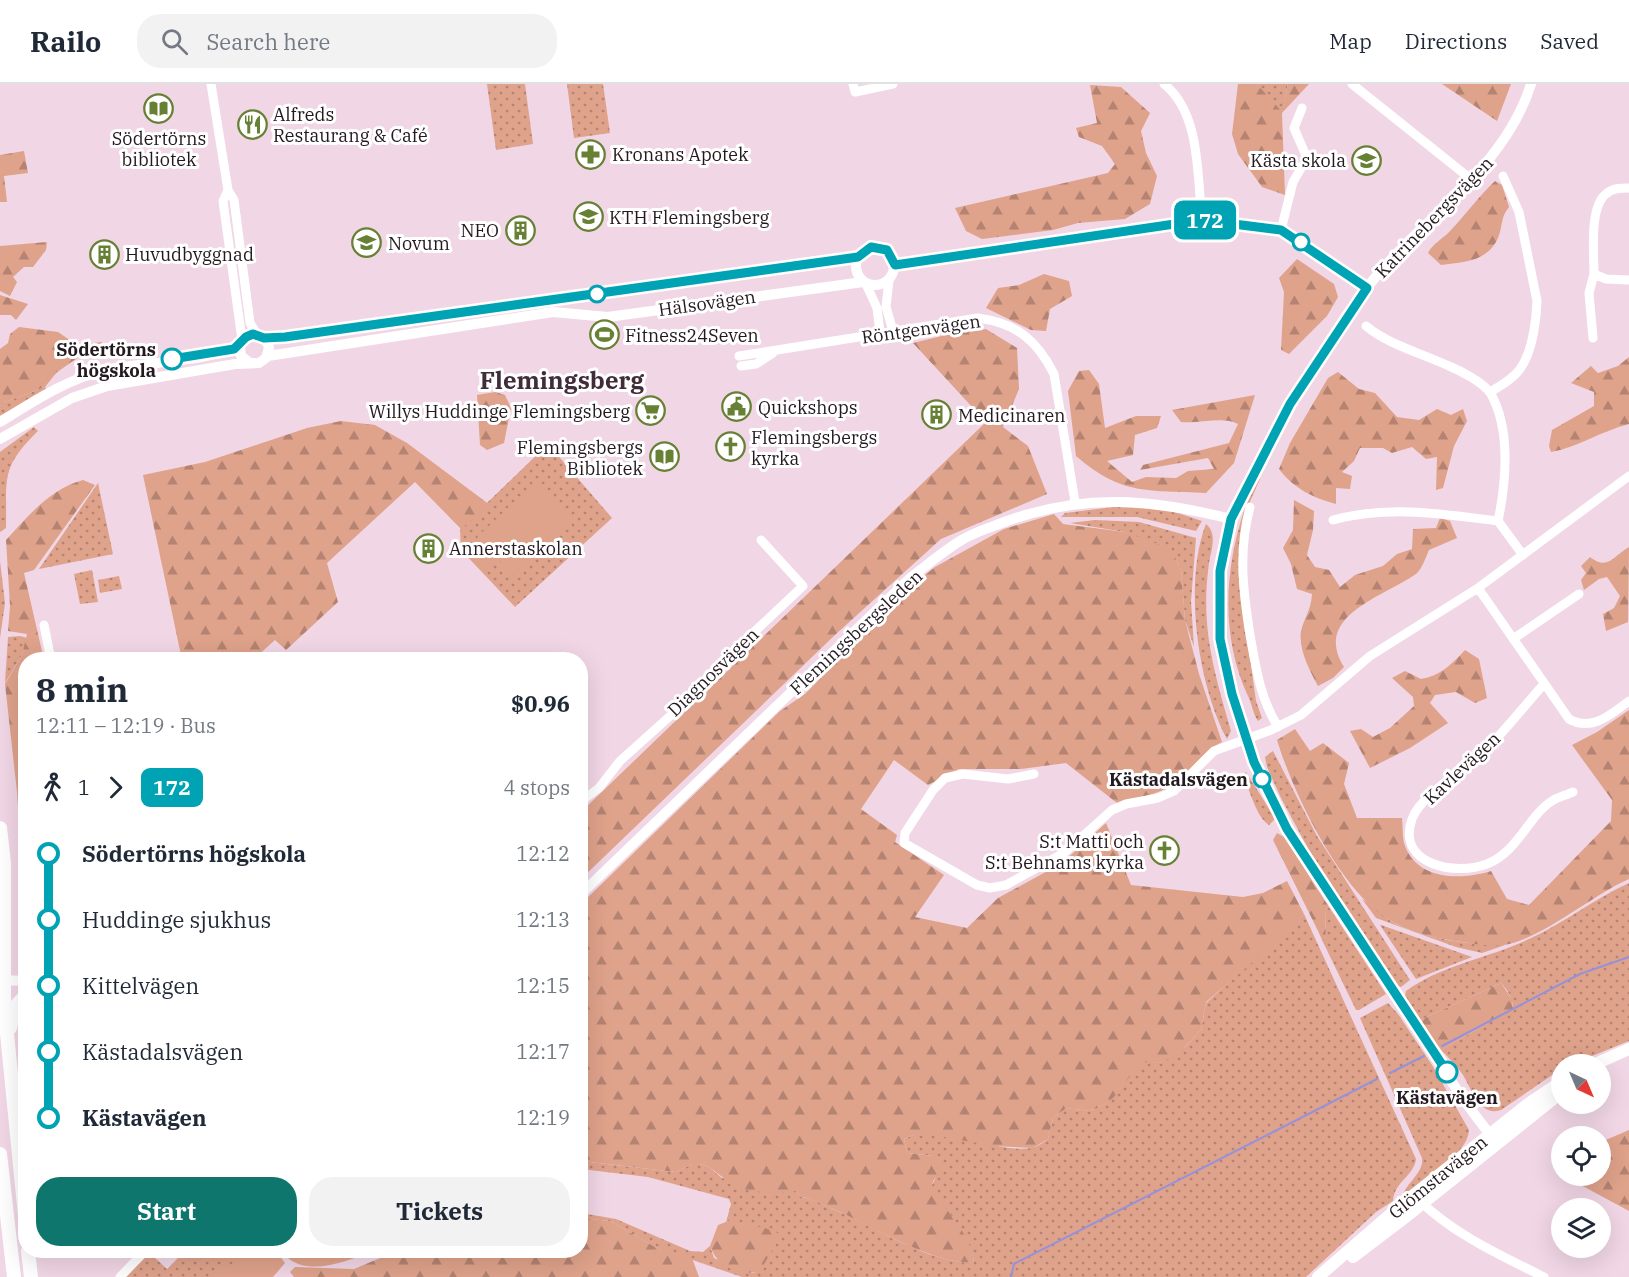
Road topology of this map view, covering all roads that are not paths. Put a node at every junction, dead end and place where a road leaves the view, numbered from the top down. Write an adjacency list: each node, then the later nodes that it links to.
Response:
1 (211, 84): 11 (street)
2 (893, 84): 6 (street)
3 (1164, 84): 12 (street)
4 (1352, 84): 9 (street)
5 (1531, 84): 9 (street, Katrinebergsvägen)
6 (854, 88)
7 (1302, 108): 13 (street)
8 (1503, 176): 30 (street)
9 (1472, 180): 20 (street, Katrinebergsvägen)
10 (1629, 188): 16 (street)
11 (228, 190): 24 (street); 26 (street)
12 (1202, 220): 13 (street); 15 (street)
13 (1281, 230): 20 (street)
14 (858, 257): 15 (street); 19 (street); 24 (street, Hälsovägen)
15 (895, 265): 17 (street)
16 (1594, 274): 18 (street); 25 (street)
17 (889, 280): 19 (street); 22 (street)
18 (1629, 280)
19 (864, 283): 23 (street); 27 (street, Hälsovägen)
20 (1367, 288): 36 (street, Katrinebergsvägen)
21 (1366, 326): 30 (street)
22 (892, 332): 23 (street, Röntgenvägen); 34 (street, Röntgenvägen)
23 (880, 333): 28 (street, Röntgenvägen)
24 (261, 336): 26 (street); 27 (street)
25 (1593, 338)
26 (241, 342): 29 (street); 31 (street)
27 (268, 356): 29 (street)
28 (740, 361)
29 (250, 363): 32 (street)
30 (1490, 392): 38 (street)
31 (0, 420)
32 (1, 439)
33 (1629, 476): 40 (street)
34 (1075, 502): 36 (street, Flemingsbergsleden); 54 (street, Flemingsbergsleden)
35 (1250, 507): 48 (street)
36 (1231, 519): 49 (street, Katrinebergsvägen)
37 (1333, 520): 38 (street)
38 (1498, 521): 40 (street)
39 (760, 540): 52 (street, Diagnosvägen)
40 (1523, 555): 41 (street)
41 (1478, 588): 44 (street); 48 (street)
42 (1579, 594): 44 (street)
43 (44, 625): 45 (street)
44 (1513, 639): 46 (street)
45 (49, 652)
46 (1544, 685): 47 (street); 51 (street, Kavlevägen)
47 (1629, 701)
48 (1278, 727): 49 (street)
49 (1246, 739): 50 (street); 64 (street, Katrinebergsvägen)
50 (1034, 774)
51 (1573, 792)
52 (588, 796)
53 (0, 828): 55 (main road)
54 (588, 887)
55 (2, 980): 56 (street); 58 (main road)
56 (18, 981)
57 (18, 1007): 58 (main road)
58 (8, 1048): 65 (main road)
59 (1629, 1050): 60 (main road); 61 (main road)
60 (1611, 1058)
61 (1611, 1061)
62 (1551, 1090): 64 (main road, Glömstavägen)
63 (1551, 1100): 64 (main road, Glömstavägen)
64 (1494, 1139): 67 (main road, Glömstavägen)
65 (18, 1147)
66 (0, 1154): 70 (main road)
67 (1418, 1199): 73 (main road, Glömstavägen); 74 (main road, Glömstavägen); 75 (street)
68 (29, 1258): 71 (main road)
69 (138, 1258): 72 (street)
70 (14, 1277)
71 (31, 1277)
72 (120, 1277)
73 (1318, 1277)
74 (1325, 1277)
75 (1544, 1277)

